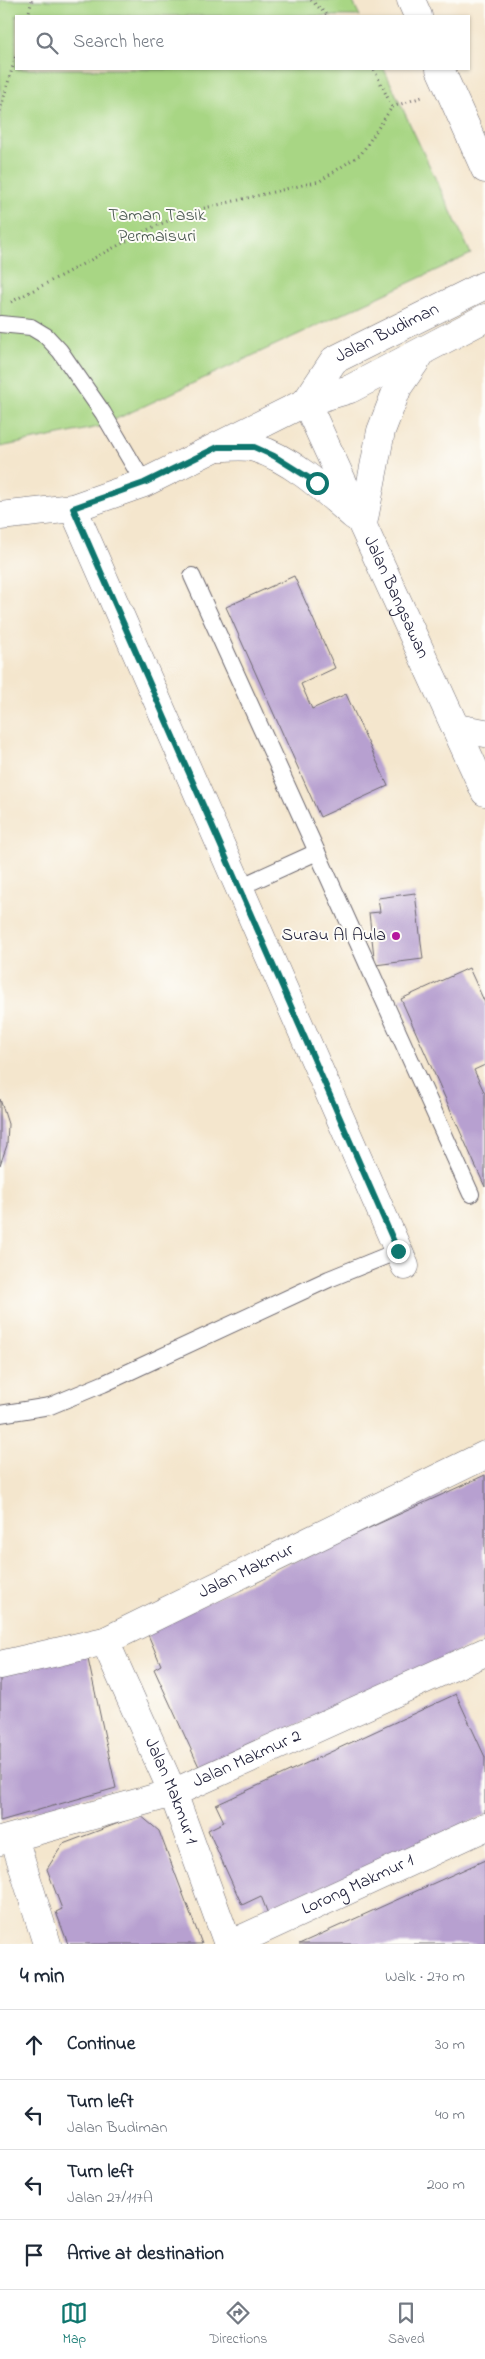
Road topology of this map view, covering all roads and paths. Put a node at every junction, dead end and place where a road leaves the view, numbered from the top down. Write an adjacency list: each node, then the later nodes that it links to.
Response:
1 (32, 0): 4 (path)
2 (312, 0): 5 (path)
3 (411, 0): 6 (street)
4 (28, 15)
5 (327, 15)
6 (418, 15)
7 (15, 58): 10 (path)
8 (374, 70): 13 (path)
9 (440, 70): 11 (street)
10 (0, 111)
11 (485, 168)
12 (485, 284): 17 (street, Jalan Budiman)
13 (8, 303)
14 (485, 318): 16 (street, Jalan Budiman)
15 (0, 324): 19 (lane)
16 (422, 352): 17 (street, Jalan Budiman); 22 (street)
17 (306, 402): 18 (street, Jalan Budiman); 22 (street, Jalan Bangsawan)
18 (218, 447): 19 (street, Jalan Budiman); 22 (street)
19 (144, 483): 20 (street, Jalan Budiman)
20 (73, 508): 21 (street, Jalan Budiman); 28 (street)
21 (0, 516)
22 (363, 524): 24 (street, Jalan Bangsawan)
23 (192, 576): 27 (lane)
24 (456, 728): 25 (street); 26 (street, Jalan Bangsawan)
25 (485, 733)
26 (485, 792)
27 (316, 852): 28 (lane); 29 (lane)
28 (240, 887): 30 (street)
29 (471, 1194)
30 (401, 1258): 31 (lane)
31 (0, 1414)
32 (485, 1455): 33 (street, Jalan Makmur)
33 (105, 1641): 35 (street, Jalan Makmur); 36 (street, Jalan Makmur 1)
34 (485, 1652): 36 (street, Jalan Makmur 2)
35 (0, 1665)
36 (173, 1793): 38 (street, Jalan Makmur 2); 40 (street, Jalan Makmur 1)
37 (485, 1827): 40 (street, Lorong Makmur 1)
38 (7, 1839): 39 (street)
39 (47, 1944)
40 (230, 1944)

